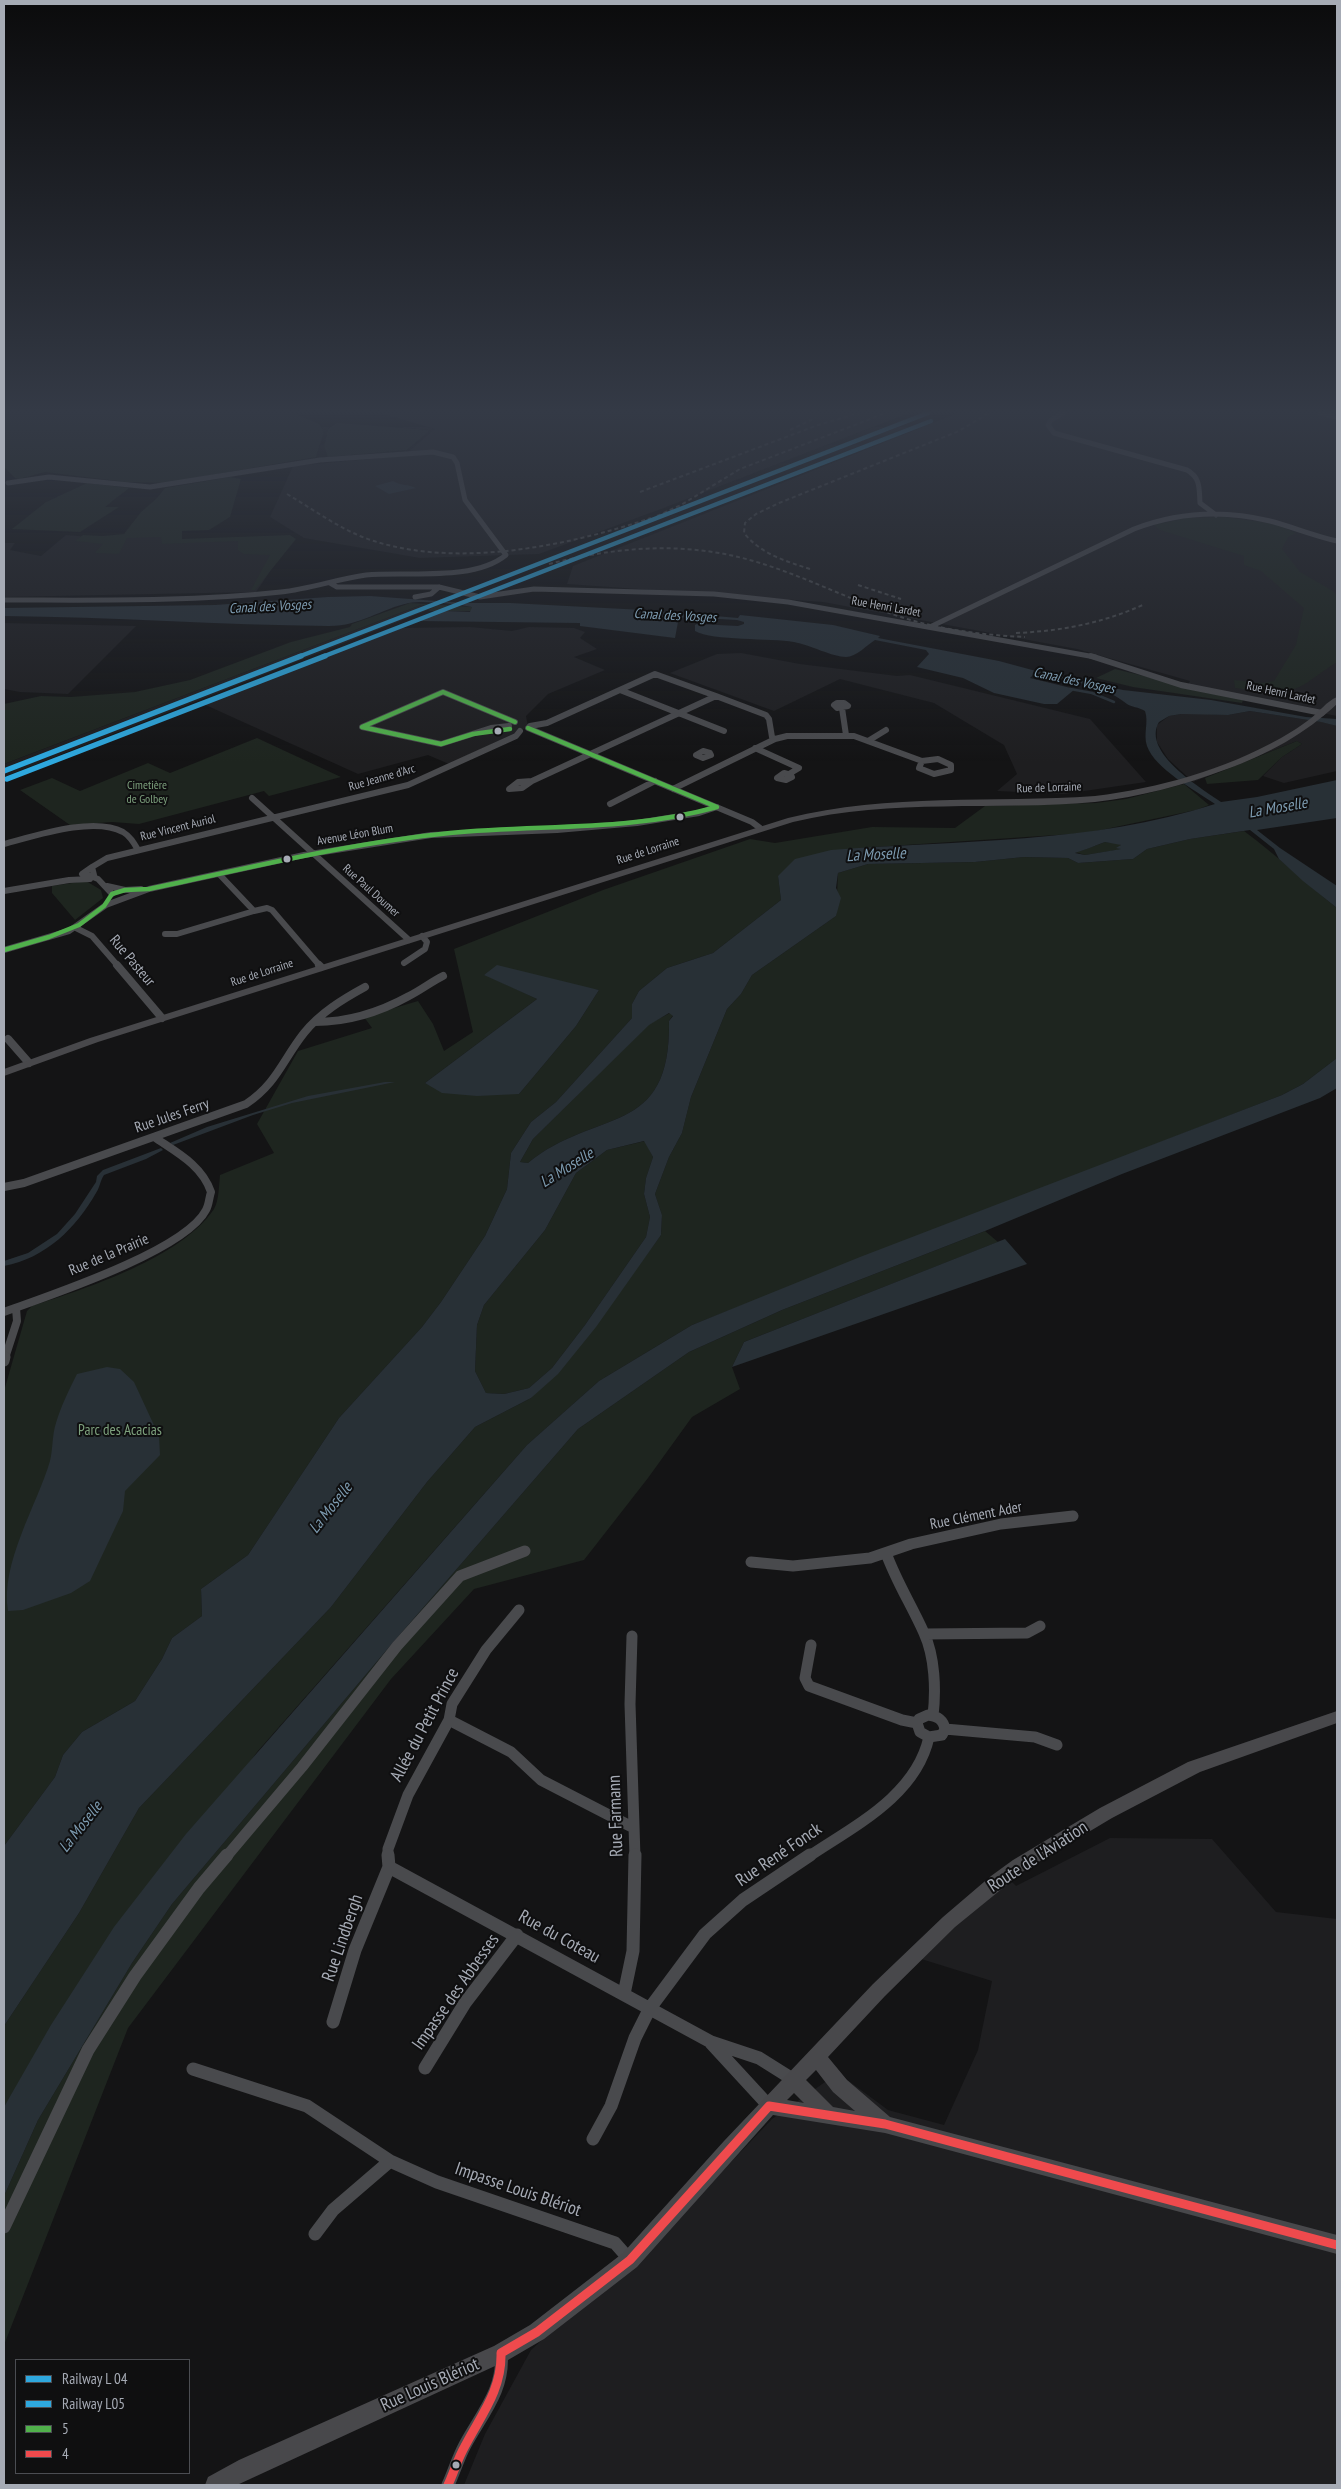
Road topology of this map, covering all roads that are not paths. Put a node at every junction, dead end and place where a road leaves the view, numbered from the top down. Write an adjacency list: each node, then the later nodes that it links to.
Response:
1 (487, 529): 5 (street)
2 (1134, 529): 9 (street)
3 (1297, 529): 4 (street)
4 (1337, 541)
5 (330, 583): 6 (street, Rue Henri Lardet); 8 (street)
6 (439, 586): 7 (street); 9 (street, Rue Henri Lardet)
7 (415, 597)
8 (4, 600)
9 (932, 626): 16 (street, Rue Henri Lardet)
10 (620, 690): 12 (street); 15 (street); 18 (street)
11 (443, 692): 17 (street); 17 (street)
12 (716, 696): 15 (street); 23 (street)
13 (1337, 700): 16 (main road)
14 (842, 708): 22 (street)
15 (679, 713): 21 (street); 26 (street)
16 (1321, 714): 38 (main road, Rue de Lorraine)
17 (511, 724): 18 (street); 20 (street)
18 (529, 727): 20 (street, Rue Jeanne d'Arc); 26 (street)
19 (886, 730): 24 (street)
20 (520, 731): 37 (street, Rue Jeanne d'Arc)
21 (724, 731)
22 (846, 735): 23 (street); 24 (street)
23 (775, 739): 25 (street)
24 (868, 741): 29 (street)
25 (755, 748): 28 (street); 30 (street)
26 (591, 754): 31 (street); 32 (street)
27 (711, 755): 28 (street)
28 (730, 761): 33 (street)
29 (922, 761)
30 (789, 774)
31 (532, 781)
32 (655, 781): 33 (street); 35 (street)
33 (673, 789): 36 (street)
34 (252, 798): 37 (street, Rue Paul Doumer)
35 (610, 804)
36 (717, 807): 38 (street); 41 (street, Avenue Léon Blum)
37 (272, 817): 40 (street, Rue Vincent Auriol); 41 (street, Rue Paul Doumer)
38 (760, 828): 53 (main road, Rue de Lorraine)
39 (4, 844): 40 (street)
40 (138, 850): 42 (street, Rue Vincent Auriol)
41 (313, 854): 43 (street, Avenue Léon Blum); 54 (street, Rue Paul Doumer)
42 (92, 866): 44 (street); 44 (street, Rue Vincent Auriol)
43 (219, 874): 48 (street, Avenue Léon Blum); 50 (street)
44 (90, 877): 45 (street); 46 (street)
45 (107, 886): 47 (street); 48 (street)
46 (4, 891)
47 (112, 894): 48 (street); 49 (street)
48 (125, 894): 49 (street, Avenue Léon Blum)
49 (106, 905): 51 (street)
50 (254, 911): 52 (street); 57 (street)
51 (76, 928): 55 (street); 60 (street, Rue Pasteur)
52 (165, 934)
53 (422, 936): 54 (main road, Rue de Lorraine); 56 (street)
54 (409, 940): 57 (main road, Rue de Lorraine)
55 (4, 950)
56 (404, 963)
57 (321, 967): 60 (main road, Rue de Lorraine)
58 (443, 976): 61 (street)
59 (365, 987): 61 (street, Rue Jules Ferry)
60 (162, 1018): 63 (main road, Rue de Lorraine)
61 (315, 1022): 65 (street, Rue Jules Ferry)
62 (6, 1038): 63 (street)
63 (29, 1063): 64 (main road, Rue de Lorraine)
64 (4, 1073)
65 (154, 1137): 66 (street, Rue Jules Ferry); 67 (street, Rue de la Prairie)
66 (4, 1187)
67 (16, 1308): 68 (street, Rue de la Prairie); 69 (street)
68 (4, 1312)
69 (4, 1361)
70 (1073, 1516): 72 (street, Rue Clément Ader)
71 (525, 1551): 102 (street)
72 (886, 1552): 73 (street, Rue Clément Ader); 76 (street)
73 (751, 1562)
74 (518, 1610): 81 (street, Allée du Petit Prince)
75 (1040, 1626): 76 (street)
76 (925, 1634): 79 (street)
77 (632, 1636): 86 (street, Rue Farmann)
78 (811, 1645): 82 (street)
79 (933, 1716): 82 (street); 83 (street)
80 (1337, 1717): 93 (main road, Route de l'Aviation)
81 (449, 1720): 86 (street); 87 (street, Allée du Petit Prince)
82 (917, 1723): 84 (street)
83 (945, 1729): 84 (street); 85 (street)
84 (929, 1737): 90 (street, Rue René Fonck)
85 (1057, 1745)
86 (634, 1828): 89 (street, Rue Farmann)
87 (389, 1867): 88 (street, Rue du Coteau); 91 (street, Rue Lindbergh)
88 (517, 1935): 89 (street, Rue du Coteau); 94 (street, Impasse des Abbesses)
89 (624, 1994): 90 (street, Rue du Coteau)
90 (650, 2008): 92 (street, Rue du Coteau); 100 (street, Rue René Fonck)
91 (333, 2022)
92 (711, 2042): 96 (street, Rue du Coteau); 97 (street, Rue du Coteau)
93 (816, 2056): 96 (main road, Route de l'Aviation); 99 (main road)
94 (425, 2068)
95 (193, 2069): 101 (street, Impasse Louis Blériot)
96 (794, 2080): 97 (main road, Route de l'Aviation); 98 (main road)
97 (769, 2106): 98 (main road); 105 (main road, Rue Louis Blériot)
98 (827, 2114): 99 (main road)
99 (885, 2124): 104 (main road)
100 (593, 2139)
101 (390, 2160): 103 (street); 105 (street, Impasse Louis Blériot)
102 (4, 2227)
103 (315, 2234)
104 (1337, 2245)
105 (630, 2260): 106 (main road, Rue Louis Blériot)
106 (500, 2353): 107 (main road, Rue Louis Blériot); 108 (street)
107 (216, 2485)
108 (448, 2485)

